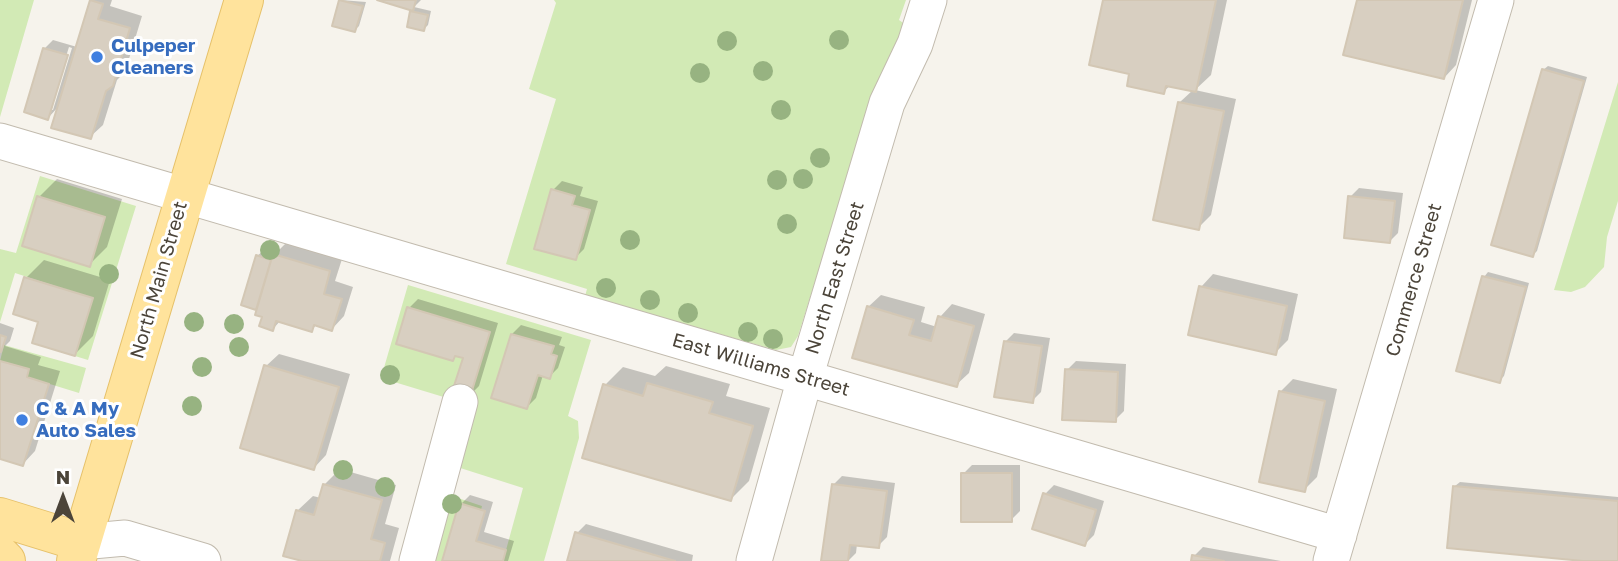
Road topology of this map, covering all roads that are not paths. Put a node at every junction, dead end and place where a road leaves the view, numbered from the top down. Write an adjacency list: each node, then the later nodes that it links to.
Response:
1 (243, 0): 5 (main road, North Main Street)
2 (929, 0): 6 (street, North East Street)
3 (1496, 0): 9 (street, Commerce Street)
4 (0, 141): 5 (street, East Williams Street)
5 (184, 196): 6 (street, East Williams Street); 10 (main road, North Main Street)
6 (805, 378): 9 (street, East Williams Street); 15 (street, North East Street)
7 (460, 402): 14 (street)
8 (0, 517): 10 (main road)
9 (1335, 548)
10 (78, 552): 13 (street)
11 (0, 555): 12 (main road)
12 (6, 561)
13 (203, 561)
14 (417, 561)
15 (754, 561)

